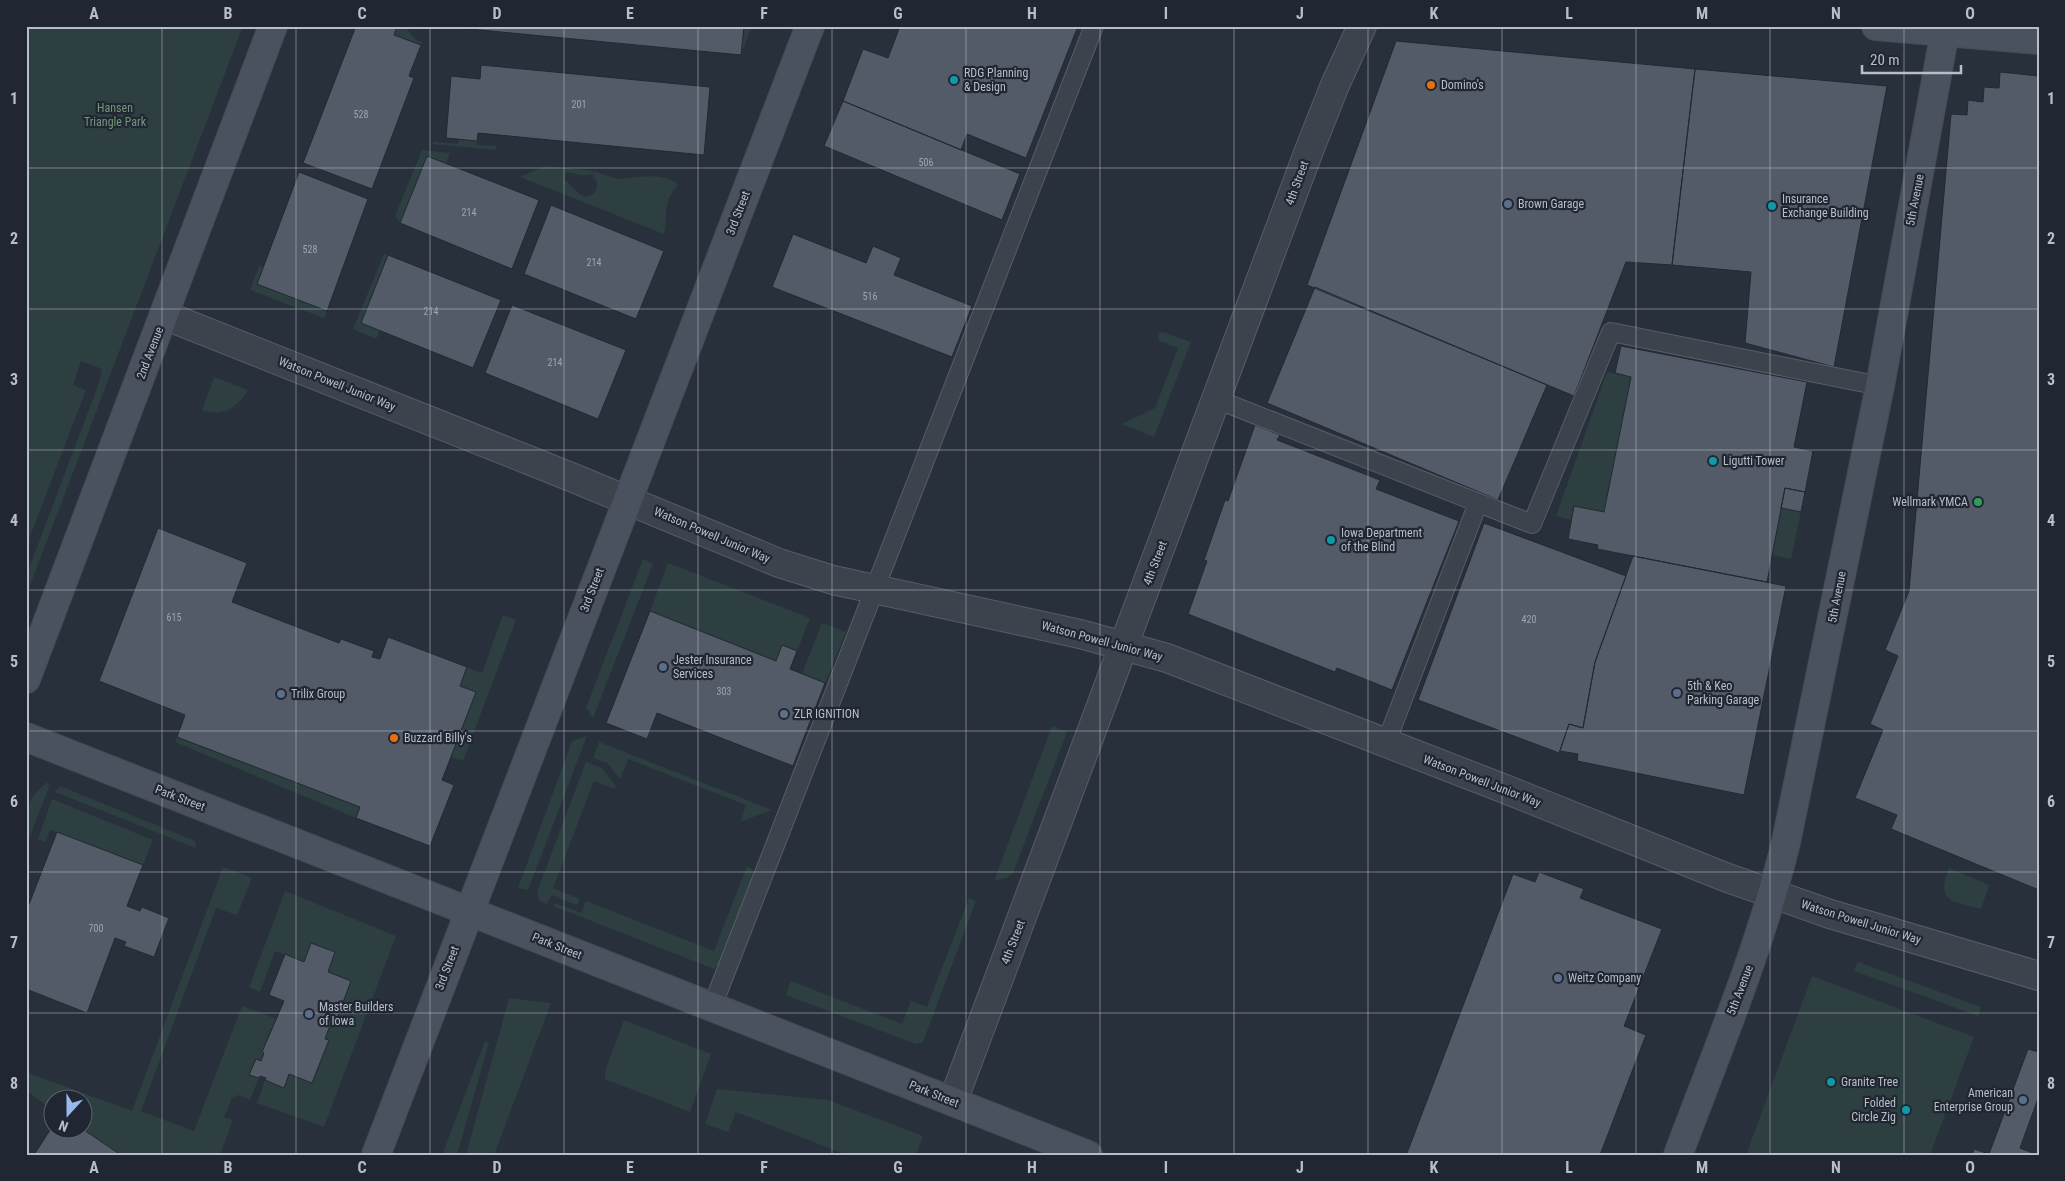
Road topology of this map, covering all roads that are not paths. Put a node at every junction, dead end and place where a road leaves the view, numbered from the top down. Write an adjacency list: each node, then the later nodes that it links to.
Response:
1 (273, 26): 8 (main road, 2nd Avenue)
2 (810, 26): 11 (main road, 3rd Street)
3 (1094, 26): 13 (lane)
4 (1362, 26): 10 (street, 4th Street)
5 (1876, 26): 6 (main road)
6 (1945, 29): 7 (main road); 9 (main road, 5th Avenue)
7 (2039, 40)
8 (164, 316): 11 (street, Watson Powell Junior Way); 15 (main road, 2nd Avenue)
9 (1880, 386): 12 (lane); 18 (main road, 5th Avenue)
10 (1216, 399): 12 (lane); 14 (street, 4th Street)
11 (627, 500): 13 (street, Watson Powell Junior Way); 19 (main road, 3rd Street)
12 (1478, 502): 17 (lane)
13 (874, 590): 14 (street, Watson Powell Junior Way); 21 (lane)
14 (1124, 645): 17 (street, Watson Powell Junior Way); 22 (street, 4th Street)
15 (26, 679)
16 (26, 737): 19 (main road, Park Street)
17 (1386, 743): 18 (street, Watson Powell Junior Way)
18 (1773, 894): 20 (street, Watson Powell Junior Way); 25 (main road, 5th Avenue)
19 (468, 911): 21 (main road, Park Street); 23 (main road, 3rd Street)
20 (2039, 976)
21 (712, 1007): 22 (main road, Park Street)
22 (953, 1102): 24 (main road, Park Street)
23 (376, 1155)
24 (1088, 1155)
25 (1678, 1155)

